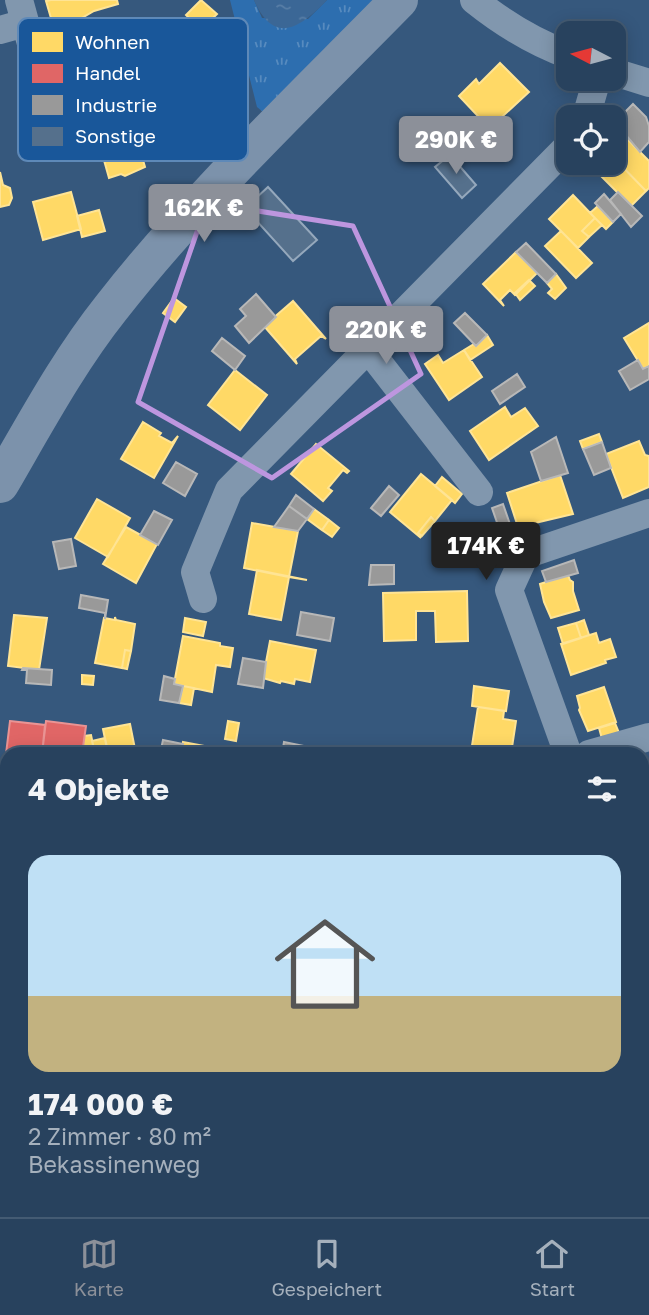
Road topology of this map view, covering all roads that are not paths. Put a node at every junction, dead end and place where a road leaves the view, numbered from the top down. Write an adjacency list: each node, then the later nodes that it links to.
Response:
1 (399, 0): 6 (main road)
2 (474, 0): 3 (street)
3 (556, 50)
4 (626, 76): 5 (street)
5 (649, 83)
6 (248, 156)
7 (556, 158): 9 (street)
8 (243, 161): 10 (main road)
9 (368, 349): 11 (street); 13 (street)
10 (0, 484)
11 (480, 492)
12 (649, 513): 15 (street)
13 (203, 598)
14 (649, 737): 16 (street)
15 (565, 747)
16 (614, 747)

